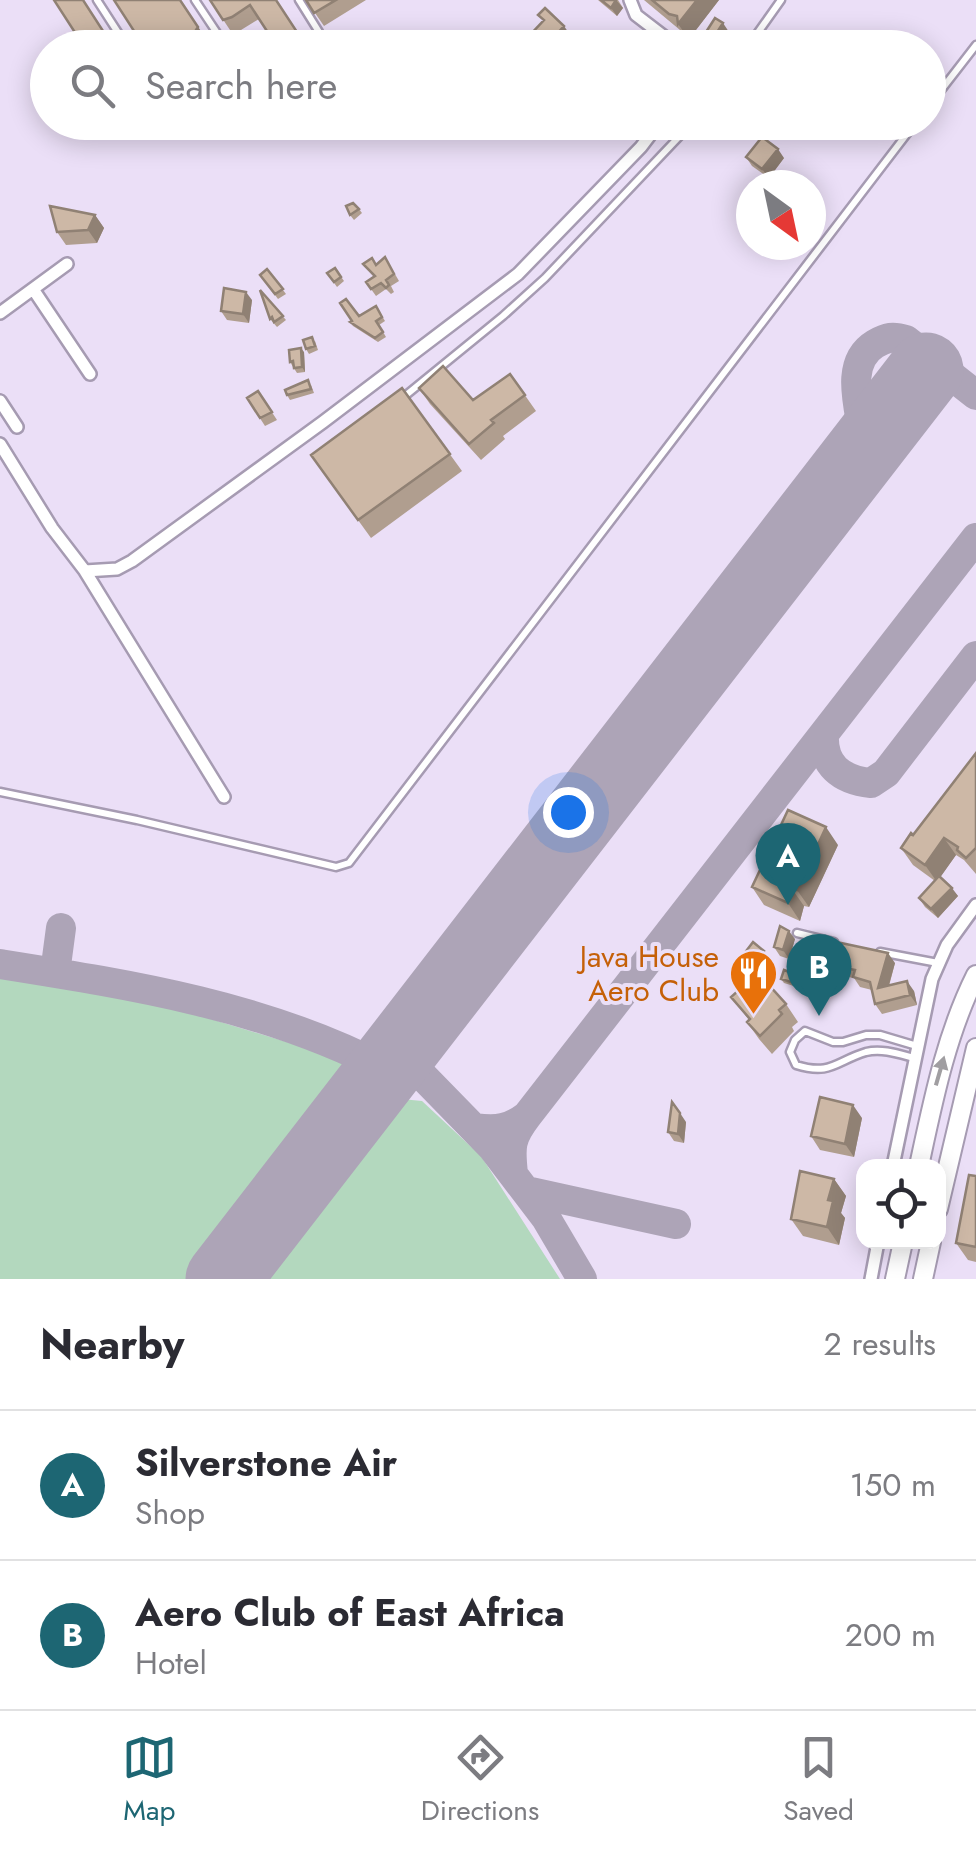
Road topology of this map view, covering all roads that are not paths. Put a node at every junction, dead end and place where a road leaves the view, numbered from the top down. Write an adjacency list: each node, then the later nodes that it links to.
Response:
1 (97, 0): 7 (lane)
2 (195, 0): 8 (lane)
3 (311, 0): 6 (lane)
4 (630, 0): 10 (street)
5 (782, 0): 11 (lane)
6 (301, 3): 9 (lane)
7 (116, 30)
8 (214, 30)
9 (319, 30)
10 (656, 30)
11 (760, 30)
12 (976, 45): 13 (lane)
13 (946, 84)
14 (647, 140): 25 (street)
15 (676, 140): 22 (lane)
16 (902, 140): 26 (lane)
17 (67, 264): 18 (street)
18 (33, 289): 19 (street); 20 (street)
19 (0, 313)
20 (90, 374)
21 (0, 401): 23 (street)
22 (389, 409)
23 (17, 428)
24 (0, 444): 25 (street)
25 (85, 572): 27 (street)
26 (0, 792)
27 (224, 796)
28 (976, 905): 32 (street)
29 (797, 934): 30 (lane)
30 (834, 942)
31 (871, 950): 32 (lane)
32 (938, 963): 35 (street)
33 (976, 975): 37 (main road, one-way to 33)
34 (976, 1048): 38 (main road)
35 (916, 1052): 35 (lane); 36 (street)
36 (894, 1159)
37 (920, 1159)
38 (946, 1176)
39 (876, 1249): 42 (street)
40 (901, 1249): 43 (main road)
41 (930, 1249): 44 (main road)
42 (870, 1279)
43 (895, 1279)
44 (923, 1279)

